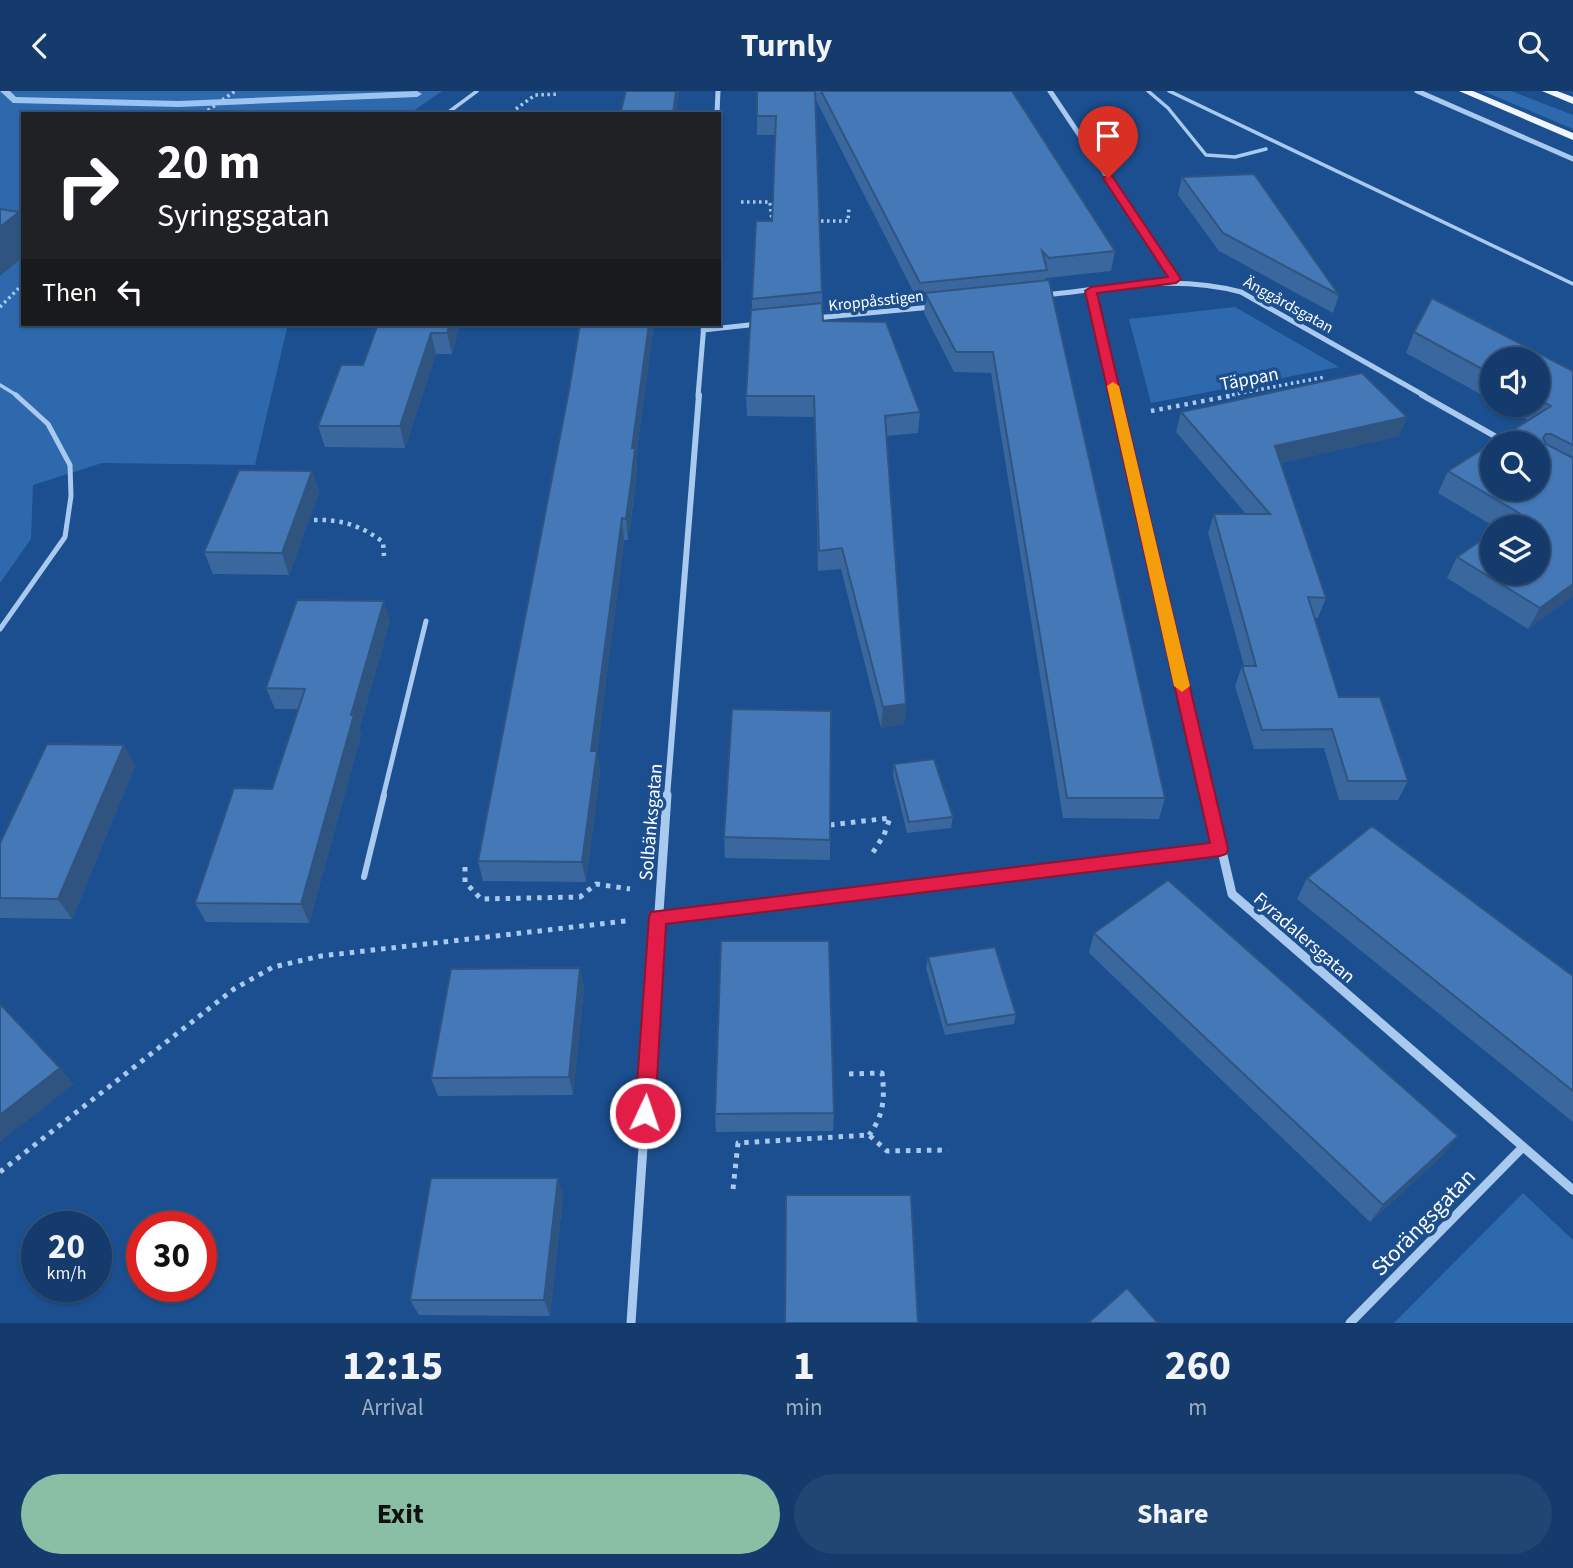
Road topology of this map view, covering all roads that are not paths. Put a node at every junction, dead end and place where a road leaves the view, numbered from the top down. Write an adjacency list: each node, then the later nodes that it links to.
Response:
1 (477, 91): 10 (lane)
2 (718, 91): 11 (street)
3 (1050, 91): 15 (street)
4 (1148, 91): 13 (lane)
5 (1169, 91): 16 (lane)
6 (1417, 91): 14 (street)
7 (1464, 91): 12 (main road)
8 (1547, 91): 9 (main road)
9 (1573, 101)
10 (449, 112)
11 (717, 112)
12 (1573, 137)
13 (1266, 149)
14 (1573, 159)
15 (1176, 279): 17 (street); 25 (street, Änggårdsgatan)
16 (1573, 284)
17 (1091, 291): 18 (street); 28 (street, Fyradalersgatan)
18 (1037, 296)
19 (944, 305): 20 (street, Kroppåsstigen)
20 (810, 319)
21 (770, 323): 22 (street)
22 (721, 326)
23 (704, 327): 30 (street, Solbänksgatan)
24 (0, 385): 27 (lane)
25 (1486, 431)
26 (426, 621): 29 (lane)
27 (0, 629)
28 (1220, 849): 30 (street); 31 (street, Fyradalersgatan)
29 (364, 877)
30 (658, 917): 33 (street, Solbänksgatan)
31 (1522, 1147): 32 (street, Fyradalersgatan); 34 (street, Storängsgatan)
32 (1573, 1190)
33 (631, 1323)
34 (1350, 1323)

